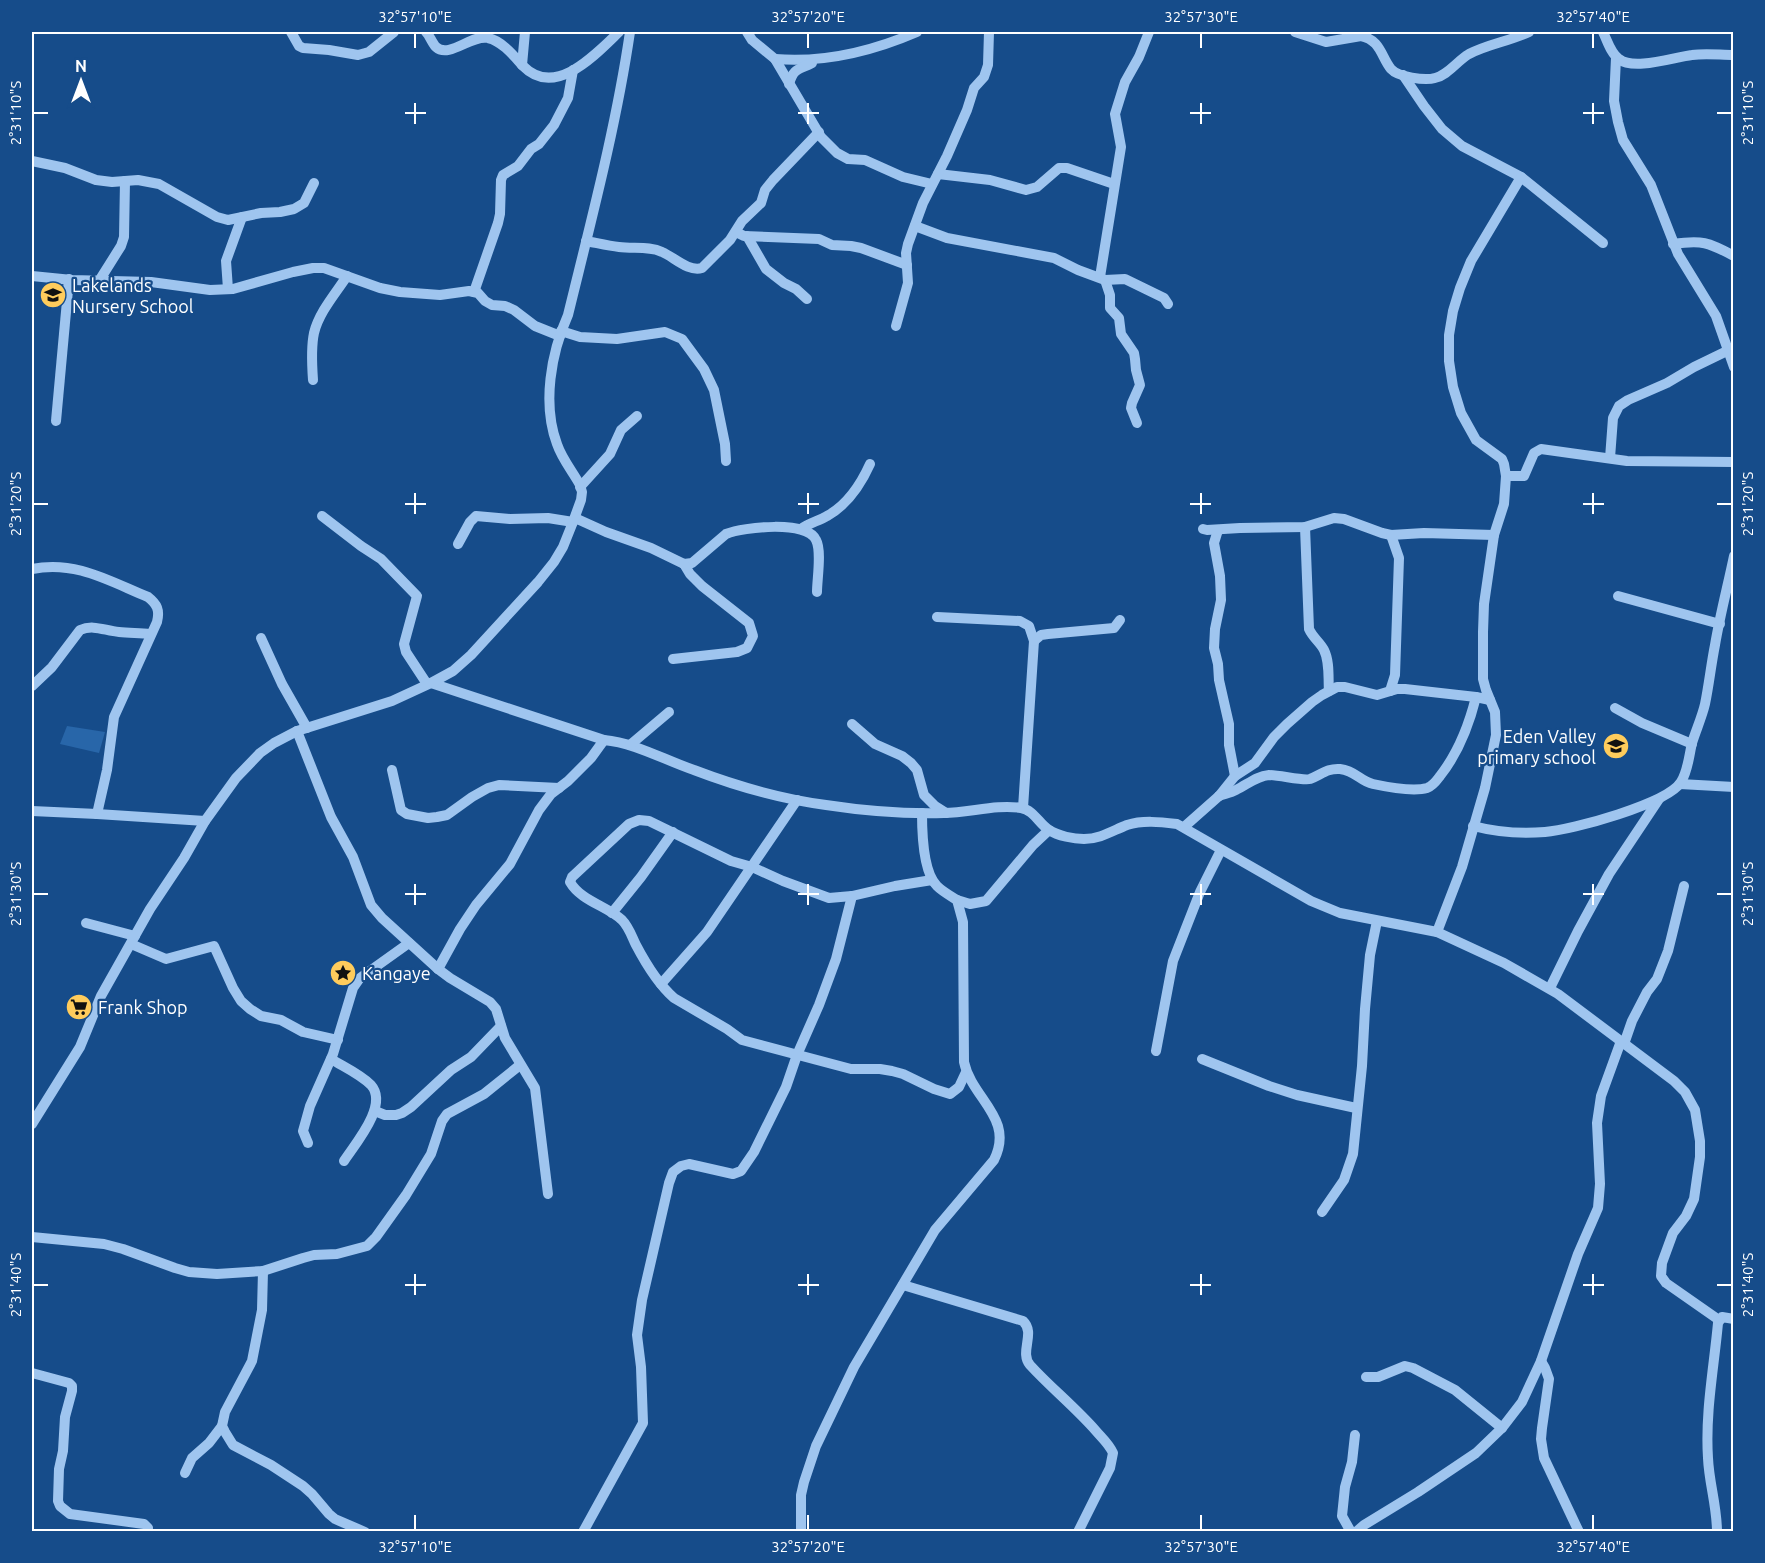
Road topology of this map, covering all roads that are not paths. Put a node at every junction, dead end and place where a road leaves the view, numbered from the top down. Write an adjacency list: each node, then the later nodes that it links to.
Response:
1 (291, 32): 2 (street)
2 (394, 32)
3 (426, 32): 17 (street)
4 (525, 32): 17 (street)
5 (747, 32): 15 (street)
6 (917, 32): 16 (street)
7 (989, 32): 24 (street)
8 (1149, 32): 27 (street)
9 (1295, 32): 19 (street)
10 (1529, 32): 19 (street)
11 (1603, 32): 14 (street)
12 (625, 33): 18 (street); 32 (street)
13 (1734, 55): 14 (street)
14 (1616, 58): 34 (street)
15 (775, 59): 16 (street); 20 (street)
16 (816, 59): 20 (street)
17 (522, 65): 18 (street)
18 (573, 70): 43 (street)
19 (1403, 75): 23 (street)
20 (789, 84): 21 (street)
21 (819, 132): 24 (street); 30 (street)
22 (32, 161): 25 (street)
23 (1521, 177): 33 (street); 58 (street)
24 (935, 179): 27 (street); 29 (street)
25 (125, 181): 28 (street); 41 (street)
26 (314, 183): 28 (street)
27 (1114, 184): 39 (street)
28 (242, 217): 42 (street)
29 (915, 226): 36 (street); 39 (street)
30 (736, 232): 31 (street); 32 (street)
31 (747, 236): 36 (street); 44 (street)
32 (586, 241): 47 (street)
33 (1604, 243)
34 (1673, 244): 35 (street); 48 (street)
35 (1734, 256)
36 (907, 265): 46 (street)
37 (32, 276): 40 (street)
38 (347, 276): 42 (street); 43 (street); 50 (street)
39 (1102, 278): 45 (street); 53 (street)
40 (69, 279): 41 (street); 52 (street)
41 (99, 281): 42 (street)
42 (228, 289)
43 (474, 292): 47 (street)
44 (807, 299)
45 (1168, 304)
46 (896, 326)
47 (560, 333): 55 (street); 59 (street)
48 (1727, 351): 49 (street); 54 (street)
49 (1734, 368)
50 (313, 380)
51 (637, 416): 59 (street)
52 (56, 421)
53 (1137, 423)
54 (1610, 458): 56 (street); 58 (street)
55 (726, 461)
56 (1734, 462)
57 (870, 464): 63 (street)
58 (1506, 476): 67 (street)
59 (580, 488): 61 (street)
60 (322, 516): 82 (street)
61 (574, 520): 68 (street); 70 (street); 82 (street)
62 (1305, 526): 65 (street); 66 (street); 85 (street)
63 (801, 529): 70 (street); 72 (street)
64 (1203, 529): 65 (street)
65 (1218, 530): 97 (street)
66 (1391, 535): 67 (street); 81 (street)
67 (1494, 535): 88 (street)
68 (458, 544)
69 (1734, 556): 76 (street)
70 (684, 564): 80 (street)
71 (32, 569): 77 (street)
72 (817, 592)
73 (1618, 596): 76 (street)
74 (937, 617): 79 (street)
75 (1120, 620): 79 (street)
76 (1720, 624): 94 (street)
77 (150, 634): 83 (street); 108 (street)
78 (261, 638): 92 (street)
79 (1034, 641): 104 (street)
80 (673, 659)
81 (1395, 675): 84 (street); 86 (street)
82 (429, 684): 92 (street); 93 (street)
83 (32, 686)
84 (1405, 689): 86 (street); 87 (street)
85 (1329, 691): 86 (street); 97 (street)
86 (1390, 691)
87 (1476, 697): 88 (street); 101 (street)
88 (1490, 700): 110 (street)
89 (1615, 708): 94 (street)
90 (669, 712): 95 (street)
91 (852, 724): 107 (street)
92 (302, 730): 109 (street); 125 (street)
93 (604, 740): 95 (street); 100 (street)
94 (1692, 744): 98 (street)
95 (630, 745): 103 (street)
96 (392, 770): 100 (street)
97 (1235, 776): 101 (street)
98 (1680, 784): 99 (street); 102 (street)
99 (1734, 787)
100 (559, 788): 126 (street)
101 (1219, 796): 111 (street)
102 (1659, 799): 110 (street); 128 (street)
103 (797, 800): 106 (street); 115 (street)
104 (1023, 808): 107 (street); 112 (street)
105 (32, 811): 108 (street)
106 (922, 813): 107 (street); 116 (street)
107 (946, 813)
108 (97, 814): 109 (street)
109 (205, 821): 124 (street)
110 (1473, 826): 123 (street)
111 (1184, 827): 112 (street); 114 (street)
112 (1049, 830): 119 (street)
113 (673, 832): 115 (street); 120 (street); 120 (street)
114 (1221, 849): 121 (street); 132 (street)
115 (752, 867): 118 (street); 127 (street)
116 (932, 880): 118 (street); 119 (street)
117 (1684, 886): 131 (street)
118 (852, 896): 133 (street)
119 (957, 900): 137 (street)
120 (612, 913): 127 (street)
121 (1377, 921): 123 (street); 138 (street)
122 (86, 923): 124 (street)
123 (1437, 932): 128 (street)
124 (133, 940): 130 (street); 140 (street)
125 (409, 943): 126 (street); 130 (street)
126 (438, 969): 129 (street)
127 (661, 984): 133 (street)
128 (1550, 988): 131 (street)
129 (501, 1026): 136 (street); 139 (street)
130 (338, 1040): 134 (street)
131 (1623, 1043): 149 (street); 150 (street)
132 (1156, 1050)
133 (797, 1055): 137 (street); 159 (street)
134 (331, 1059): 139 (street); 141 (street)
135 (1202, 1059): 138 (street)
136 (520, 1065): 143 (street); 146 (street)
137 (966, 1072): 147 (street)
138 (1356, 1108): 144 (street)
139 (375, 1111): 142 (street)
140 (32, 1124)
141 (308, 1143)
142 (344, 1161)
143 (548, 1194)
144 (1322, 1212)
145 (32, 1237): 146 (street)
146 (263, 1272): 153 (street)
147 (903, 1285): 160 (street); 161 (street)
148 (1734, 1319): 149 (street)
149 (1719, 1320): 165 (street)
150 (1541, 1361): 154 (street); 164 (street)
151 (32, 1372): 157 (street)
152 (1366, 1377): 154 (street)
153 (222, 1426): 156 (street); 158 (street)
154 (1502, 1428): 163 (street)
155 (1355, 1435): 162 (street)
156 (185, 1473)
157 (147, 1532)
158 (365, 1532)
159 (583, 1532)
160 (801, 1532)
161 (1078, 1532)
162 (1351, 1532)
163 (1356, 1532)
164 (1579, 1532)
165 (1717, 1532)

